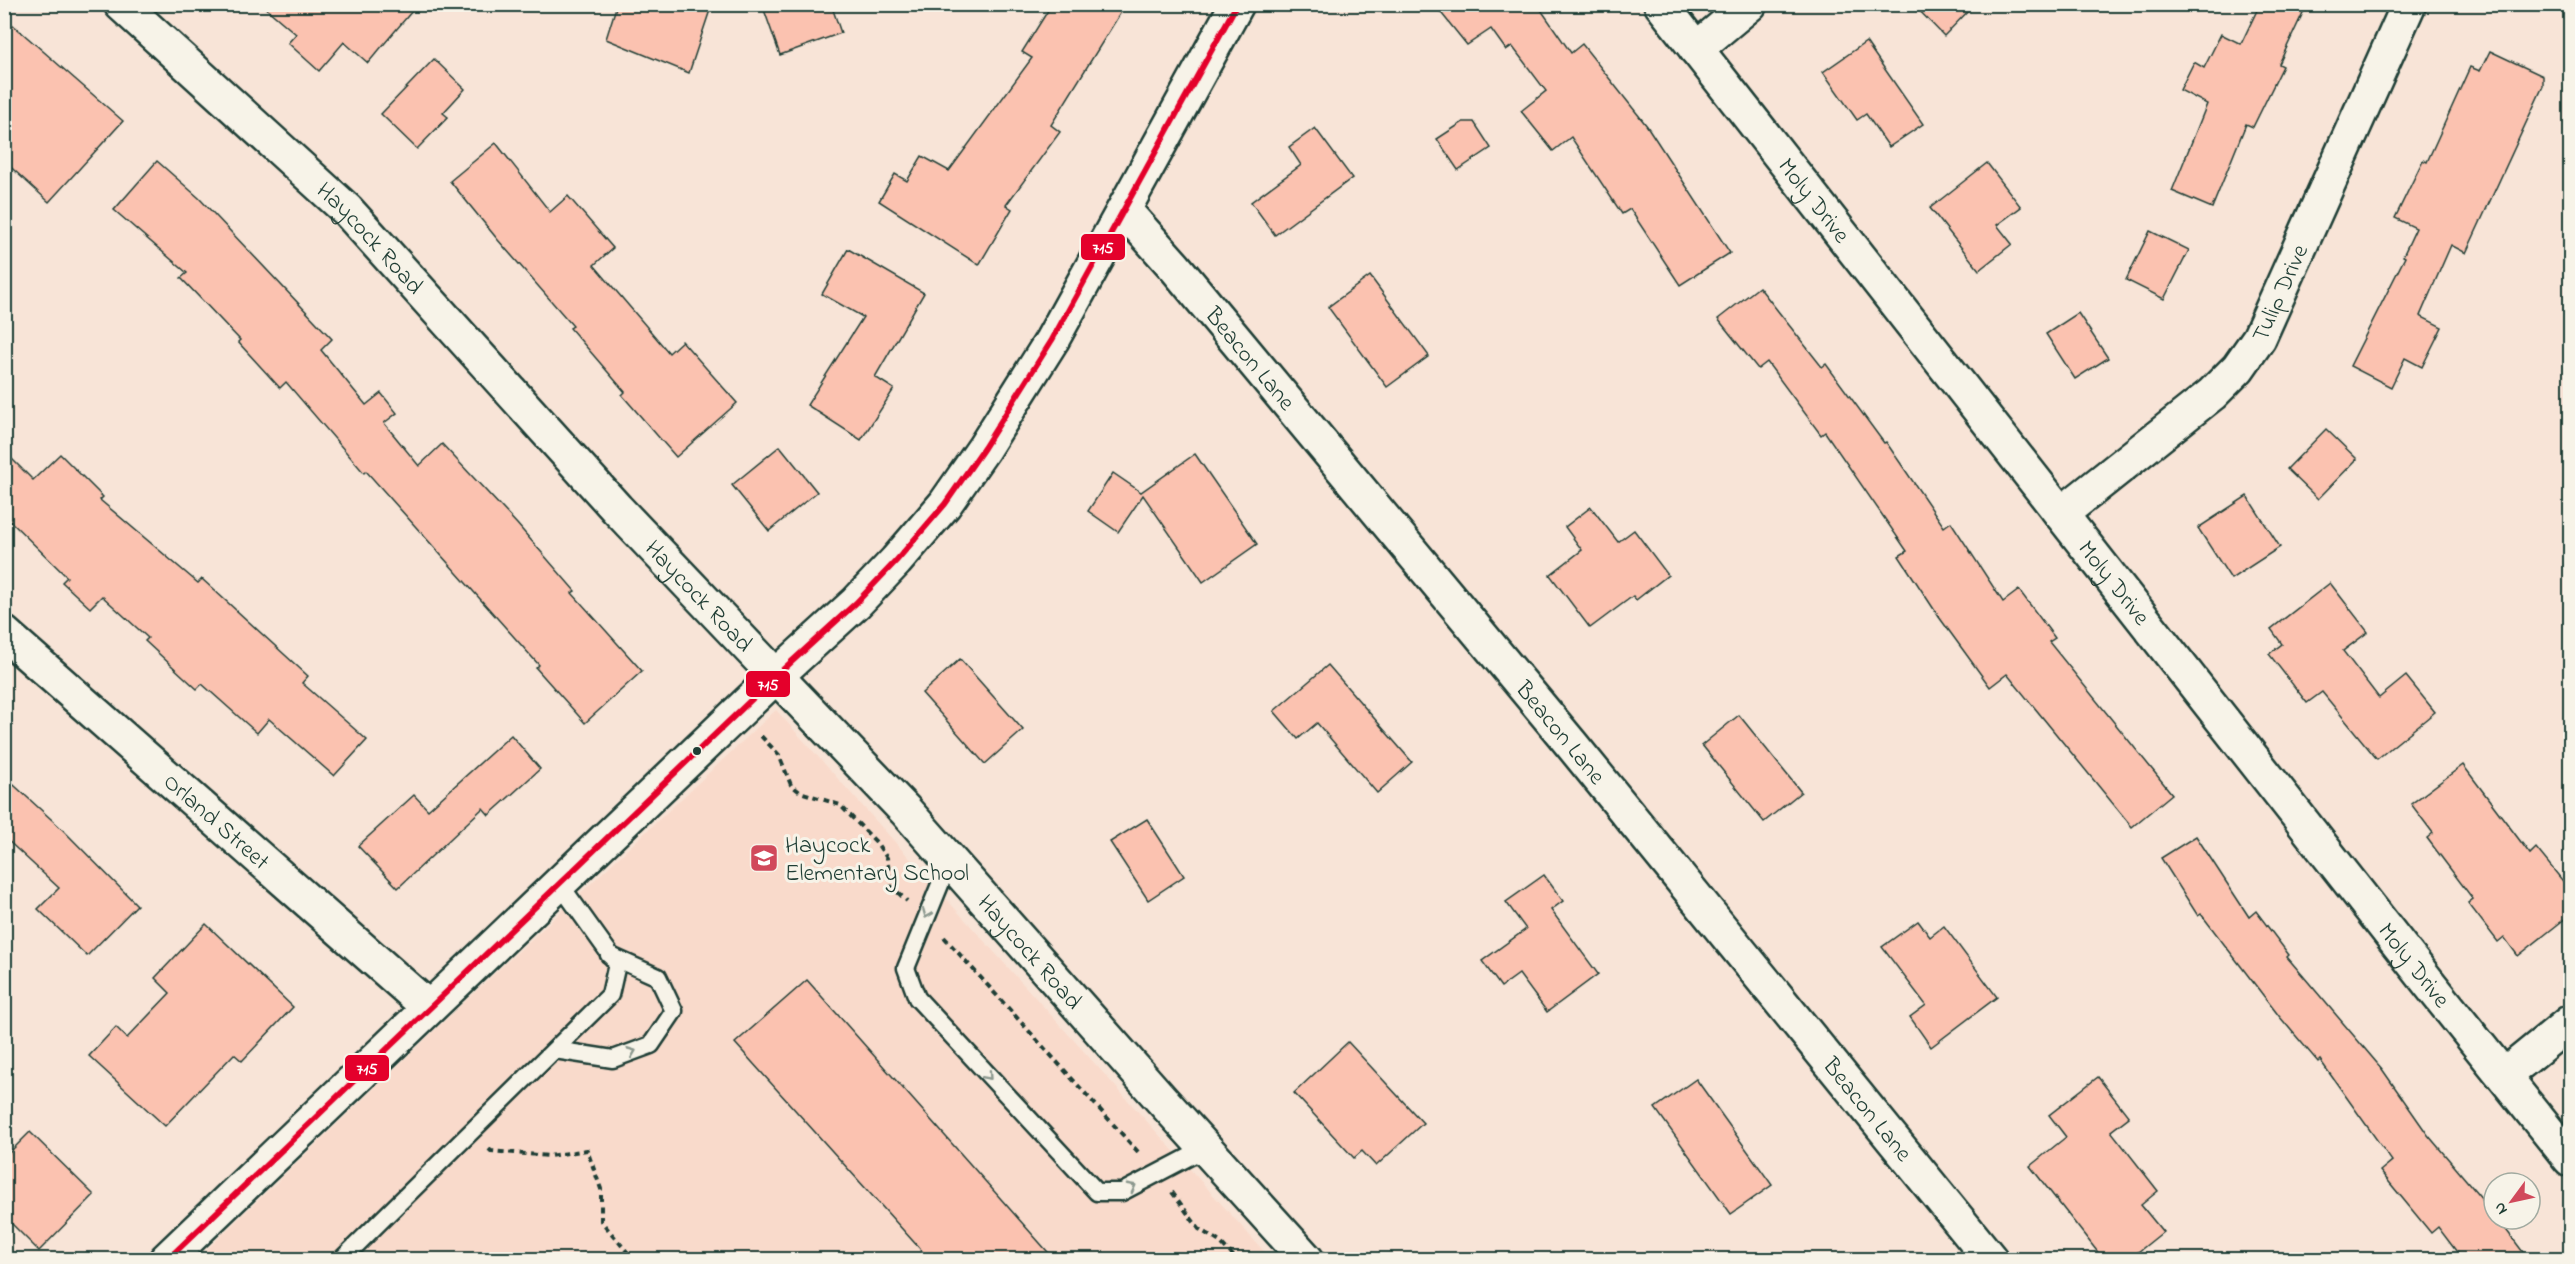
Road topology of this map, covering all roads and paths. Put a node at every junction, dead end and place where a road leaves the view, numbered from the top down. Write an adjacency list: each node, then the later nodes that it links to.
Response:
1 (121, 4): 10 (street, Haycock Road)
2 (1237, 4): 7 (street)
3 (1661, 4): 6 (street, Moly Drive)
4 (1750, 4): 6 (street)
5 (2409, 4): 8 (street, Tulip Drive)
6 (1696, 49): 8 (street, Moly Drive)
7 (1124, 210): 10 (street); 29 (street, Beacon Lane)
8 (2061, 514): 19 (street, Moly Drive)
9 (4, 633): 16 (street, Orland Street)
10 (776, 676): 11 (street); 12 (street, Haycock Road)
11 (738, 712): 13 (street); 14 (path)
12 (950, 860): 14 (lane, one-way to 14); 21 (street, Haycock Road)
13 (559, 883): 15 (lane); 16 (street)
14 (925, 918): 23 (path); 23 (lane, one-way to 23)
15 (609, 955): 18 (lane); 18 (lane, one-way to 15)
16 (428, 1007): 24 (street)
17 (2571, 1022): 19 (street)
18 (555, 1050): 20 (lane)
19 (2505, 1075): 22 (street, Moly Drive)
20 (471, 1131): 25 (lane); 26 (path)
21 (1206, 1148): 23 (lane); 28 (street, Haycock Road)
22 (2571, 1159)
23 (1156, 1174): 27 (path)
24 (170, 1258)
25 (341, 1260)
26 (634, 1260)
27 (1237, 1260)
28 (1307, 1260)
29 (1990, 1260)

